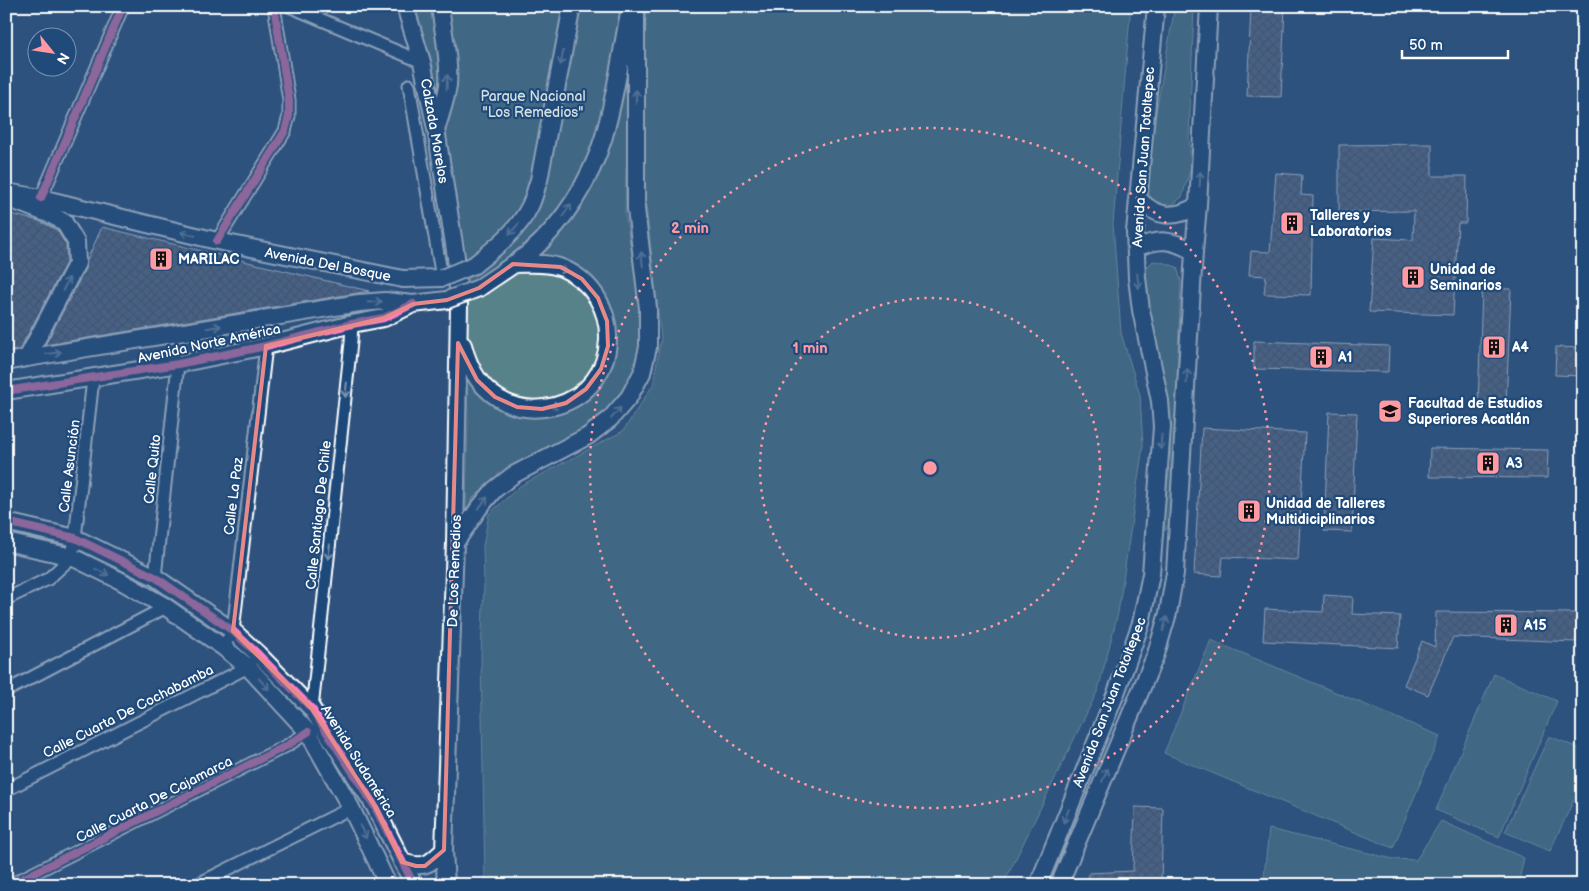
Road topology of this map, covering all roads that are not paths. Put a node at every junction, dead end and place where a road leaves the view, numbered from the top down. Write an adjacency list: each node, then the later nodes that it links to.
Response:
1 (123, 6): 15 (street)
2 (274, 6): 19 (street)
3 (289, 6): 11 (street)
4 (405, 6): 11 (main road, Calzada Morelos)
5 (440, 6): 13 (main road, one-way to 5)
6 (630, 6): 23 (main road, Avenida Norte América, one-way to 6)
7 (636, 6): 37 (main road, one-way to 7)
8 (1156, 6): 16 (main road, Avenida San Juan Totoltepec)
9 (1209, 6): 18 (main road, Avenida San Juan Totoltepec, one-way to 9)
10 (571, 8): 24 (main road, Avenida Del Bosque, one-way to 24, bridge)
11 (422, 62): 13 (main road, Calzada Morelos)
12 (409, 85): 24 (street)
13 (436, 129): 22 (main road, Calzada Morelos)
14 (6, 192): 15 (main road, Avenida Del Bosque)
15 (41, 198): 19 (main road, Avenida Del Bosque, one-way to 15)
16 (1137, 198): 18 (main road); 20 (main road, Avenida San Juan Totoltepec)
17 (6, 199): 29 (main road, one-way to 17)
18 (1198, 205): 21 (main road, Avenida San Juan Totoltepec)
19 (218, 241): 24 (main road, Avenida Del Bosque)
20 (1136, 248): 21 (main road); 58 (main road, Avenida San Juan Totoltepec, one-way to 58)
21 (1194, 252): 59 (main road, Avenida San Juan Totoltepec, one-way to 21)
22 (456, 257): 27 (main road, De Los Remedios)
23 (513, 264): 25 (main road, Avenida Norte América, bridge); 27 (main road, one-way to 27)
24 (442, 278)
25 (413, 304): 26 (main road, Avenida Norte América); 29 (main road, Avenida Norte América, one-way to 25)
26 (352, 324): 28 (main road, Avenida Norte América); 47 (street, Calle Santiago De Chile, one-way to 47)
27 (459, 330): 37 (main road, De Los Remedios)
28 (266, 346): 31 (main road, Avenida Norte América); 42 (street, Calle La Paz)
29 (27, 358): 30 (main road, Avenida Norte América)
30 (6, 362)
31 (178, 364): 32 (main road, Avenida Norte América); 39 (street, Calle Quito)
32 (93, 379): 33 (main road, Avenida Norte América); 35 (street, Calle Asunción)
33 (6, 392)
34 (6, 522): 35 (main road, Avenida Sudamérica)
35 (75, 538): 38 (street, Calle Asunción); 39 (main road, Avenida Sudamérica)
36 (6, 542): 38 (main road, Avenida Sudamérica)
37 (455, 543): 51 (main road, De Los Remedios)
38 (72, 557): 40 (street); 41 (main road, Avenida Sudamérica, one-way to 41)
39 (155, 577): 42 (main road, Avenida Sudamérica)
40 (6, 599)
41 (166, 607): 43 (main road, Avenida Sudamérica); 46 (street)
42 (233, 631): 43 (street, Calle La Paz); 44 (main road, Avenida Sudamérica)
43 (223, 646): 45 (main road, Avenida Sudamérica)
44 (258, 654): 45 (street, Calle Cuarta De Cochabamba); 47 (main road, Avenida Sudamérica)
45 (248, 667): 48 (main road, Avenida Sudamérica, one-way to 48); 49 (street, Calle Cuarta De Cochabamba)
46 (6, 691)
47 (312, 709): 52 (main road, Avenida Sudamérica)
48 (308, 732): 50 (main road, Avenida Sudamérica); 54 (street, Calle Cuarta De Cajamarca)
49 (6, 790)
50 (351, 808): 53 (main road, Avenida Sudamérica, one-way to 53); 55 (street)
51 (444, 850): 52 (main road); 57 (main road, De Los Remedios)
52 (402, 862): 56 (main road, Avenida Sudamérica)
53 (386, 884)
54 (10, 885)
55 (196, 885)
56 (414, 885)
57 (446, 885)
58 (1038, 885)
59 (1060, 885)

